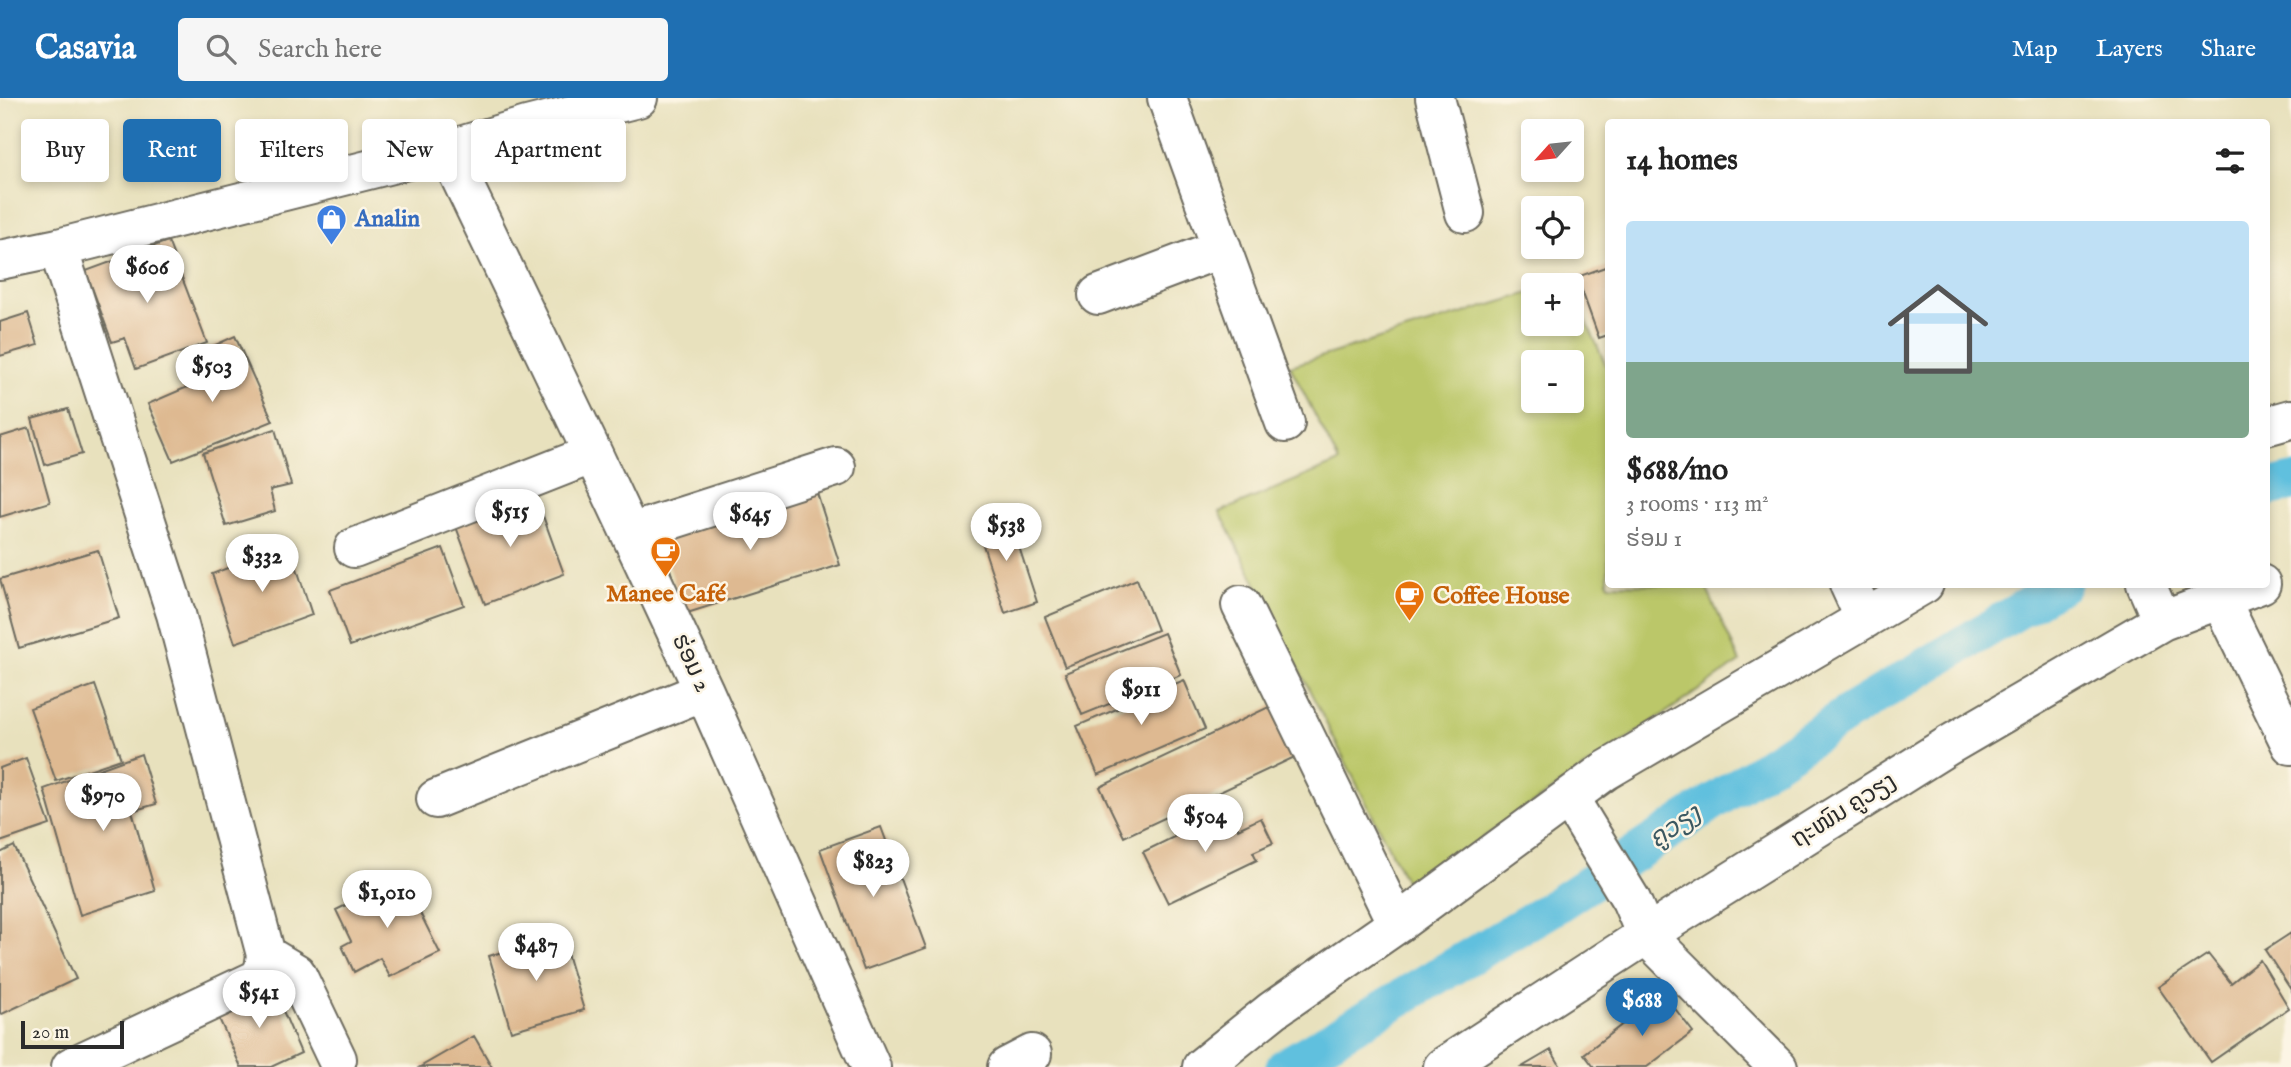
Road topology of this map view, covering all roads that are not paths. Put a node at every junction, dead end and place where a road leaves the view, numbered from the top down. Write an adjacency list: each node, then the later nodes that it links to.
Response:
1 (638, 98): 4 (street)
2 (1167, 98): 10 (street)
3 (1435, 98): 8 (street)
4 (527, 112): 5 (street)
5 (457, 145)
6 (362, 171): 9 (street)
7 (457, 171): 16 (street, ຮ່ອມ 2)
8 (1465, 214)
9 (58, 248): 11 (street); 35 (street)
10 (1222, 248): 12 (street); 14 (street)
11 (0, 260)
12 (1098, 295)
13 (2291, 419): 15 (street)
14 (1285, 422)
15 (2270, 425)
16 (593, 454): 18 (street, ຮ່ອມ 2); 19 (street)
17 (836, 467): 18 (street)
18 (630, 533): 29 (street, ຮ່ອມ 2)
19 (354, 548)
20 (2291, 572): 21 (street)
21 (2270, 580)
22 (1851, 588): 28 (street)
23 (1917, 588): 28 (street)
24 (2252, 588): 26 (street, ຖະໜົນ ຄູວຽງ)
25 (2153, 600): 26 (street, ຖະໜົນ ຄູວຽງ); 34 (street, ຖະໜົນ ຄູວຽງ)
26 (2221, 601): 30 (street)
27 (1241, 605): 33 (street)
28 (1865, 619): 32 (street)
29 (704, 691): 31 (street); 38 (street, ຮ່ອມ 2)
30 (2291, 745)
31 (436, 799)
32 (1573, 804): 33 (street); 34 (street)
33 (1397, 924): 39 (street)
34 (1646, 935): 40 (street, ຖະໜົນ ຄູວຽງ); 41 (street)
35 (266, 955): 36 (street); 37 (street)
36 (337, 1059)
37 (71, 1067)
38 (871, 1067)
39 (1202, 1067)
40 (1443, 1067)
41 (1778, 1067)

